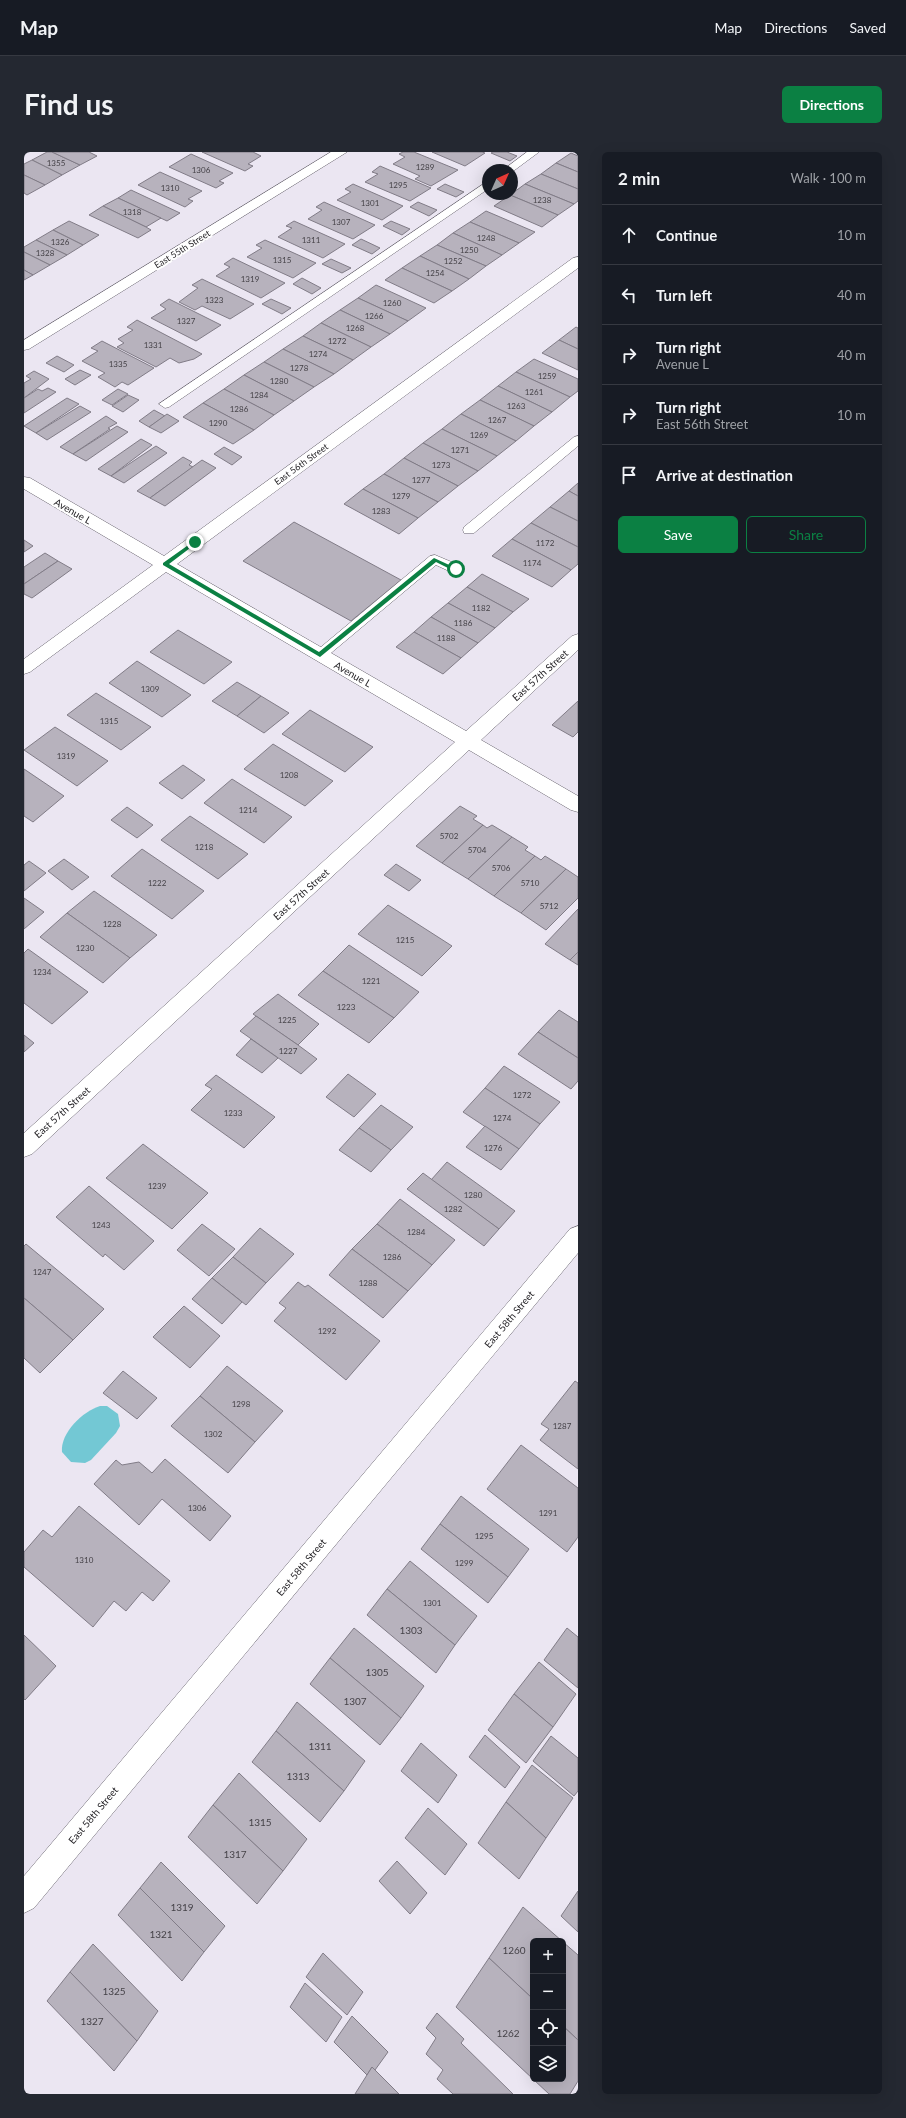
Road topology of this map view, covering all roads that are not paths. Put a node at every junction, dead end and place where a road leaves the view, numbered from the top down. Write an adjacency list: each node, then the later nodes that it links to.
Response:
1 (340, 152): 6 (street, East 55th Street)
2 (534, 152): 3 (lane)
3 (517, 164)
4 (482, 188): 7 (lane)
5 (578, 261): 11 (street, East 56th Street)
6 (24, 346)
7 (165, 404)
8 (578, 440): 10 (lane)
9 (24, 482): 11 (street, Avenue L)
10 (469, 530)
11 (165, 564): 14 (street, Avenue L); 15 (street, East 56th Street)
12 (456, 569): 14 (lane)
13 (578, 640): 16 (street, East 57th Street)
14 (320, 655): 16 (street, Avenue L)
15 (24, 668)
16 (468, 741): 17 (street, Avenue L); 18 (street, East 57th Street)
17 (578, 805)
18 (24, 1146)
19 (578, 1236): 20 (street, East 58th Street)
20 (24, 1898)

